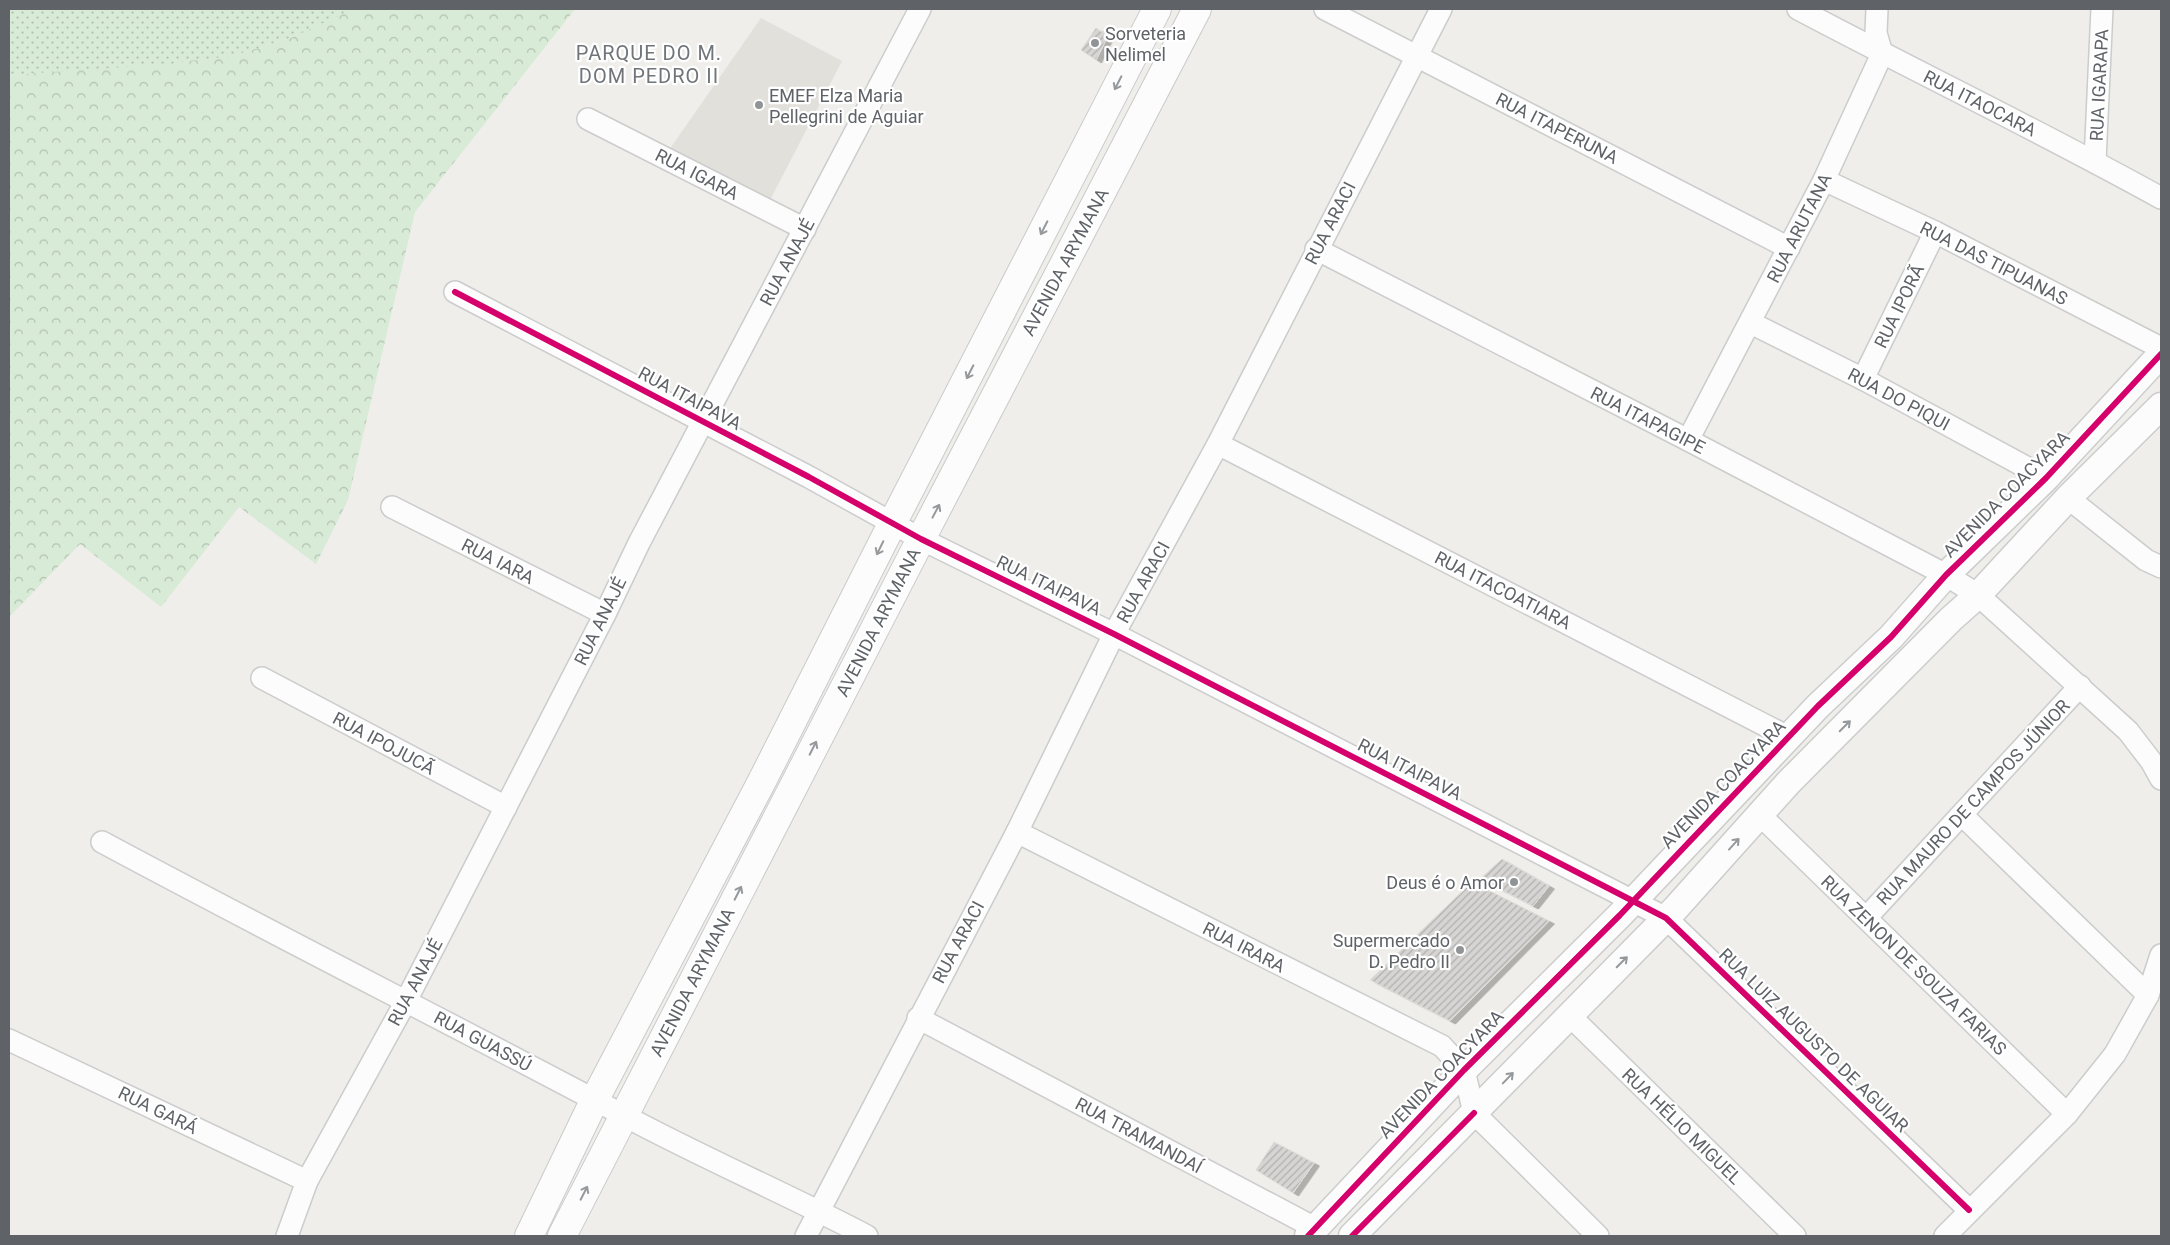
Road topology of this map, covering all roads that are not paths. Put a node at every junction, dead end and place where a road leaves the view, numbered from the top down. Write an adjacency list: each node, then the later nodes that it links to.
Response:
1 (920, 9): 15 (street, RUA ANAJÉ)
2 (1156, 9): 31 (main road, AVENIDA ARYMANA, one-way to 31)
3 (1197, 9): 32 (main road, AVENIDA ARYMANA, one-way to 3)
4 (1325, 9): 10 (street, RUA ITAPERUNA)
5 (1441, 9): 10 (street, RUA ARACI)
6 (1798, 9): 9 (street, RUA ITAOCARA)
7 (1877, 9): 9 (street)
8 (2102, 9): 12 (street, RUA IGARAPA)
9 (1882, 54): 12 (street, RUA ITAOCARA); 13 (street, RUA ARUTANA)
10 (1418, 55): 17 (street, RUA ITAPERUNA); 18 (street, RUA ARACI)
11 (588, 119): 15 (street, RUA IGARA)
12 (2095, 161): 14 (street, RUA ITAOCARA)
13 (1824, 180): 16 (street, RUA DAS TIPUANAS); 17 (street, RUA ARUTANA)
14 (2161, 198)
15 (805, 229): 25 (street, RUA ANAJÉ)
16 (1935, 232): 21 (street, RUA DAS TIPUANAS); 23 (street, RUA IPORÃ)
17 (1789, 248): 20 (street, RUA ARUTANA)
18 (1316, 249): 26 (street, RUA ITAPAGIPE); 27 (street, RUA ARACI)
19 (455, 292): 25 (street, RUA ITAIPAVA)
20 (1750, 322): 23 (street, RUA DO PIQUI); 26 (street, RUA ARUTANA)
21 (2161, 348)
22 (2161, 354): 28 (street, AVENIDA COACYARA)
23 (1863, 379): 28 (street, RUA DO PIQUI)
24 (2161, 406): 29 (street)
25 (702, 421): 31 (street, RUA ITAIPAVA); 36 (street, RUA ANAJÉ)
26 (1688, 440): 34 (street, RUA ITAPAGIPE)
27 (1218, 444): 37 (street, RUA ARACI); 40 (street, RUA ITACOATIARA)
28 (2046, 478): 34 (street, AVENIDA COACYARA)
29 (2068, 498): 33 (street); 35 (street)
30 (392, 507): 36 (street, RUA IARA)
31 (893, 522): 32 (street, RUA ITAIPAVA); 57 (main road, AVENIDA ARYMANA, one-way to 57)
32 (921, 539): 37 (street, RUA ITAIPAVA); 60 (main road, AVENIDA ARYMANA, one-way to 32)
33 (2161, 567)
34 (1946, 575): 35 (street, RUA ITAPAGIPE); 40 (street, AVENIDA COACYARA)
35 (1978, 595): 39 (street, RUA ITAPAGIPE); 43 (street, one-way to 35)
36 (605, 614): 42 (street, RUA ANAJÉ)
37 (1114, 634): 45 (street, RUA ARACI); 47 (street, RUA ITAIPAVA)
38 (262, 678): 42 (street, RUA IPOJUCÃ)
39 (2080, 686): 41 (street, RUA ITAPAGIPE); 44 (street, RUA MAURO DE CAMPOS JÚNIOR)
40 (1788, 737): 47 (street, AVENIDA COACYARA)
41 (2161, 780)
42 (506, 807): 52 (street, RUA ANAJÉ)
43 (1760, 815): 48 (street, one-way to 43); 49 (street, RUA ZENON DE SOUZA FARIAS)
44 (1962, 815): 49 (street, RUA MAURO DE CAMPOS JÚNIOR); 51 (street)
45 (1017, 832): 54 (street, RUA ARACI); 56 (street, RUA IRARA)
46 (102, 842): 52 (street, RUA GUASSÚ)
47 (1632, 901): 48 (street, RUA LUIZ AUGUSTO DE AGUIAR); 56 (street, AVENIDA COACYARA)
48 (1666, 918): 53 (street, one-way to 48); 62 (street, RUA LUIZ AUGUSTO DE AGUIAR)
49 (1866, 918): 59 (street, RUA ZENON DE SOUZA FARIAS)
50 (2161, 954): 51 (street)
51 (2148, 995): 59 (street)
52 (406, 1001): 57 (street, RUA GUASSÚ); 61 (street, RUA ANAJÉ)
53 (1569, 1015): 58 (street, one-way to 53); 72 (street, RUA HÉLIO MIGUEL)
54 (918, 1018): 63 (street, RUA ARACI); 64 (street, RUA TRAMANDAÍ)
55 (9, 1040): 61 (street, RUA GARÁ)
56 (1464, 1070): 58 (street); 64 (street, AVENIDA COACYARA)
57 (595, 1099): 60 (street, RUA GUASSÚ); 67 (main road, AVENIDA ARYMANA)
58 (1474, 1113): 65 (street); 71 (street)
59 (2067, 1114): 62 (street)
60 (623, 1115): 63 (street, RUA GUASSÚ); 68 (main road, AVENIDA ARYMANA, one-way to 60)
61 (307, 1182): 66 (street, RUA ANAJÉ)
62 (1970, 1210): 73 (street)
63 (818, 1211): 69 (street, RUA ARACI); 70 (street, RUA GUASSÚ)
64 (1312, 1232): 65 (street)
65 (1367, 1232)
66 (286, 1236)
67 (529, 1236)
68 (562, 1236)
69 (806, 1236)
70 (867, 1236)
71 (1598, 1236)
72 (1795, 1236)
73 (1945, 1236)

